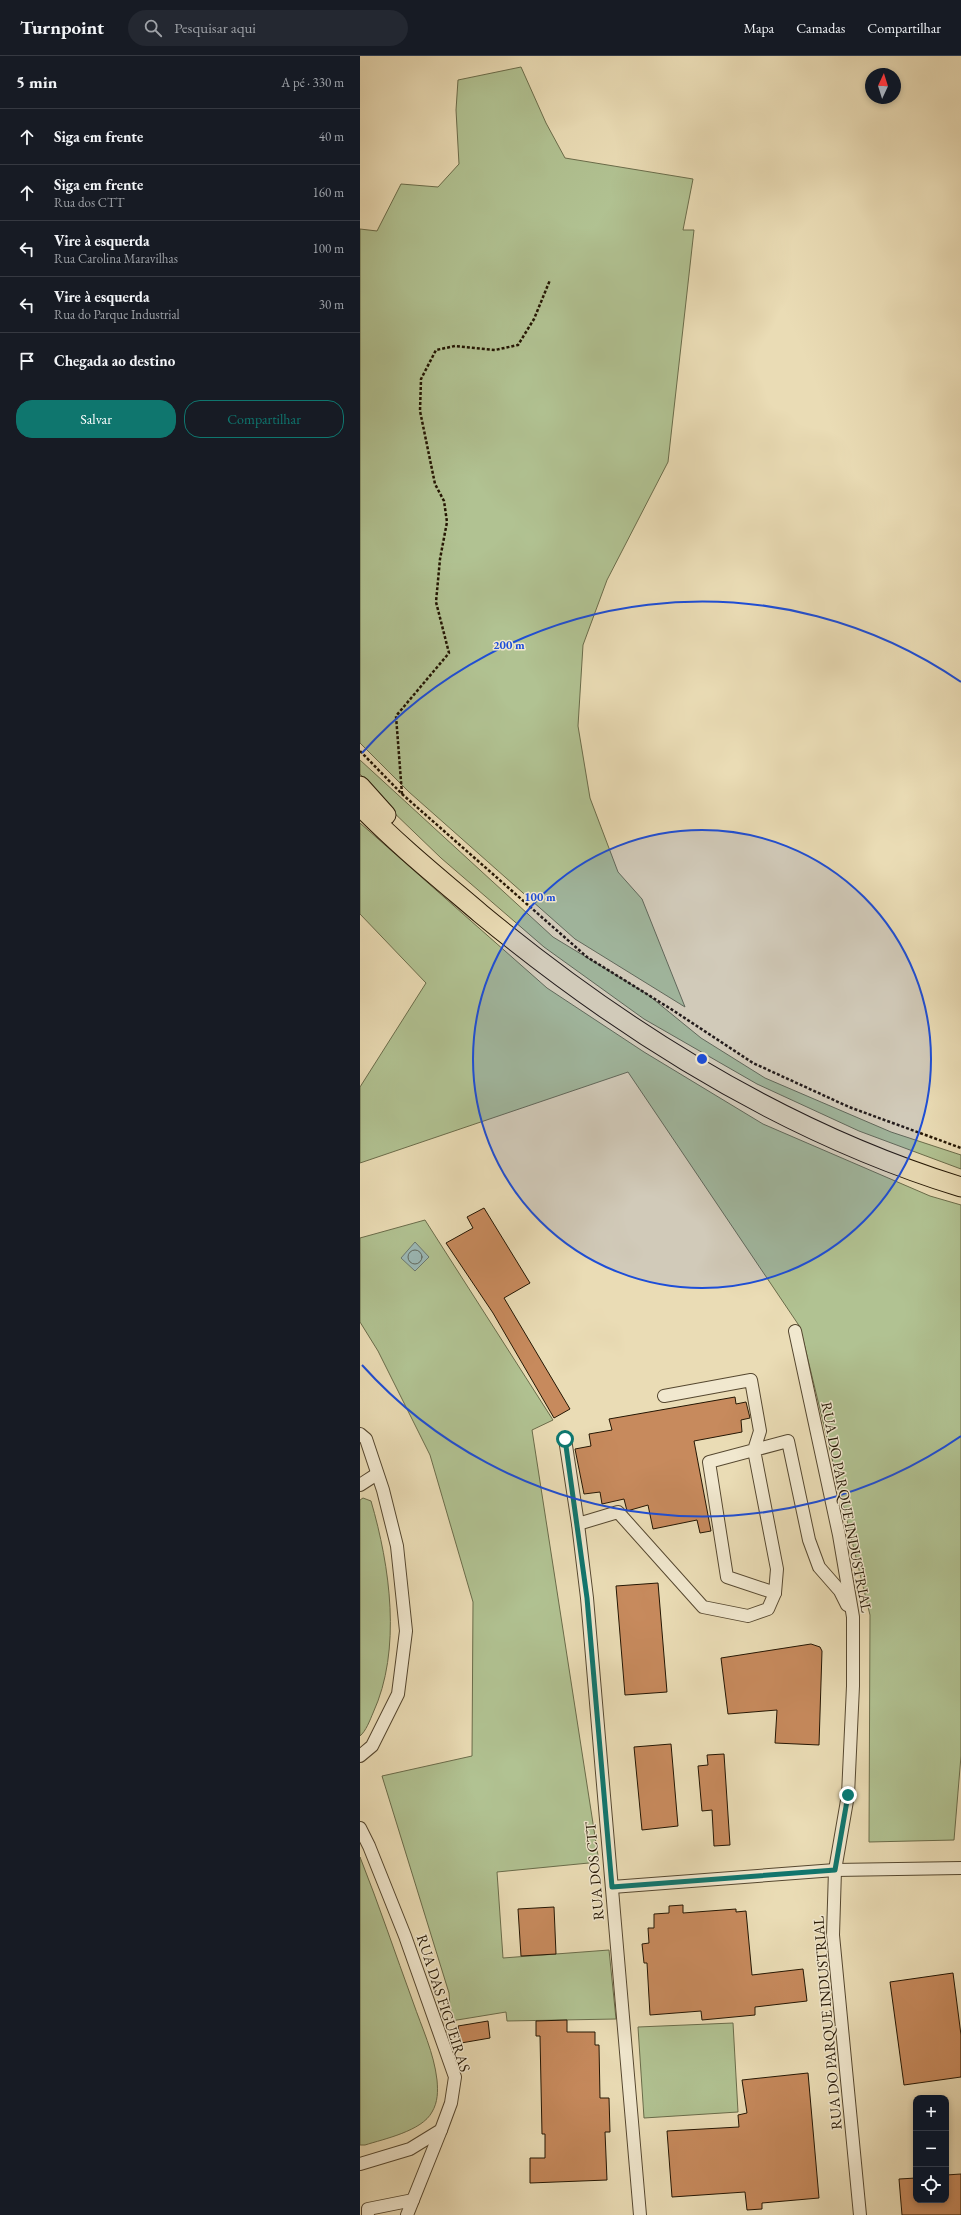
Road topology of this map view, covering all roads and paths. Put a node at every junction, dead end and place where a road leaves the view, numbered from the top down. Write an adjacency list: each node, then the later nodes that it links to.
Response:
1 (550, 280): 4 (path)
2 (360, 751): 4 (path)
3 (360, 786): 8 (main road)
4 (402, 794): 9 (path)
5 (360, 795): 8 (main road)
6 (360, 806): 8 (main road)
7 (360, 809): 8 (main road)
8 (419, 858): 10 (main road)
9 (961, 1148)
10 (961, 1187)
11 (795, 1331): 20 (street, RUA DO PARQUE INDUSTRIAL)
12 (664, 1396): 15 (street)
13 (360, 1434): 16 (street)
14 (565, 1439): 18 (street, RUA DOS CTT)
15 (754, 1450): 19 (street); 19 (street); 20 (street)
16 (377, 1474): 17 (street); 21 (street)
17 (360, 1485)
18 (578, 1524): 19 (street); 25 (street, RUA DOS CTT)
19 (775, 1593)
20 (853, 1616): 24 (street, RUA DO PARQUE INDUSTRIAL)
21 (360, 1756)
22 (360, 1828): 26 (street, RUA DAS FIGUEIRAS)
23 (961, 1868): 24 (street)
24 (835, 1870): 25 (street); 32 (street, RUA DO PARQUE INDUSTRIAL)
25 (612, 1887): 31 (street, RUA DOS CTT)
26 (441, 2130): 27 (street); 28 (street, RUA DAS FIGUEIRAS)
27 (360, 2164)
28 (413, 2200): 29 (street); 30 (street, RUA DAS FIGUEIRAS)
29 (368, 2215)
30 (407, 2215)
31 (640, 2215)
32 (860, 2215)

